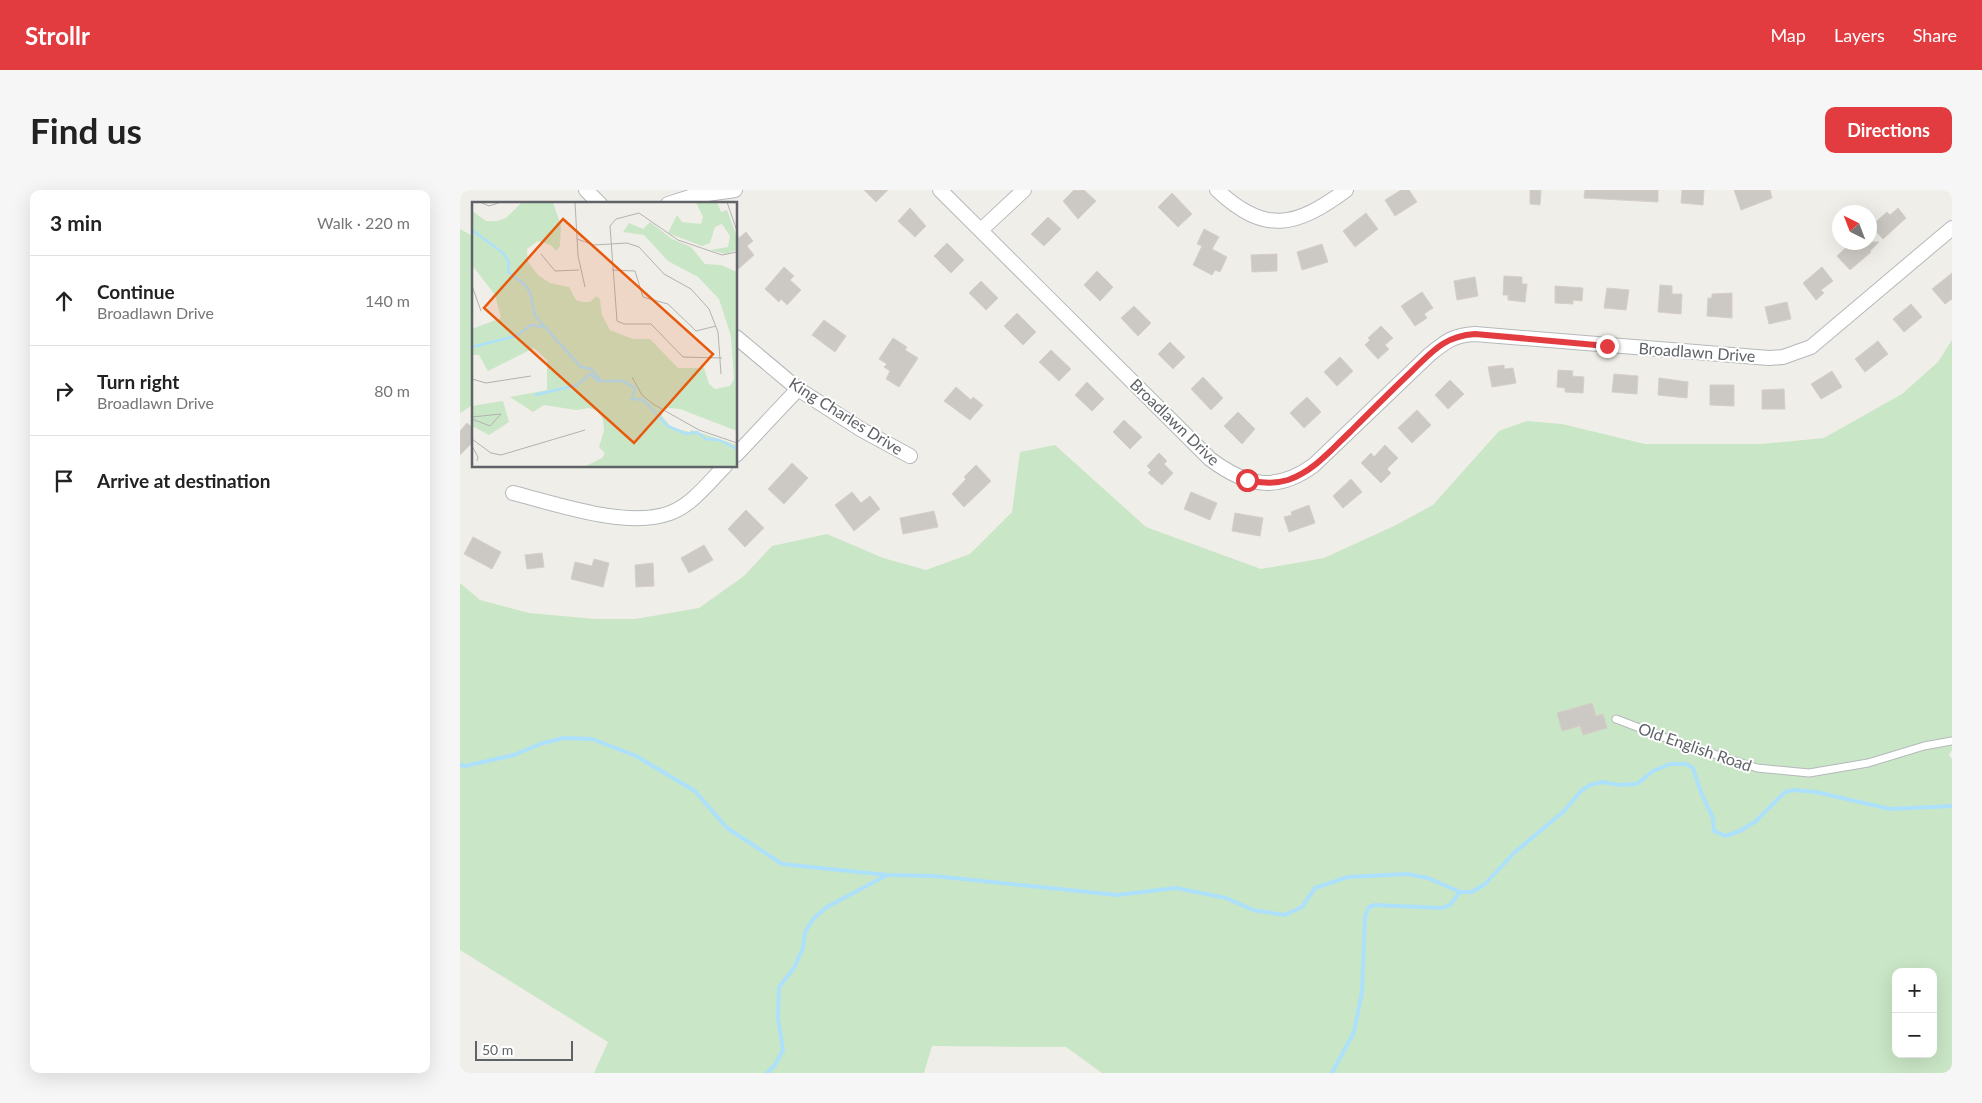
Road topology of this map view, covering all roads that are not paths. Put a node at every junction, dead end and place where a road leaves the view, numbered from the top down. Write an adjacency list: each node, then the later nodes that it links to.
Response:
1 (586, 190): 7 (street)
2 (734, 190): 8 (street)
3 (940, 190): 10 (street, Broadlawn Drive)
4 (1024, 190): 10 (street)
5 (1217, 190): 6 (street)
6 (1346, 190)
7 (598, 202)
8 (674, 202)
9 (1952, 228): 10 (street, Broadlawn Drive)
10 (981, 230)
11 (738, 339): 12 (street, King Charles Drive)
12 (798, 389): 13 (street); 14 (street, King Charles Drive)
13 (738, 453)
14 (910, 456)
15 (723, 468): 16 (street)
16 (513, 493)
17 (1616, 719): 18 (lane, Old English Road)
18 (1952, 741)

